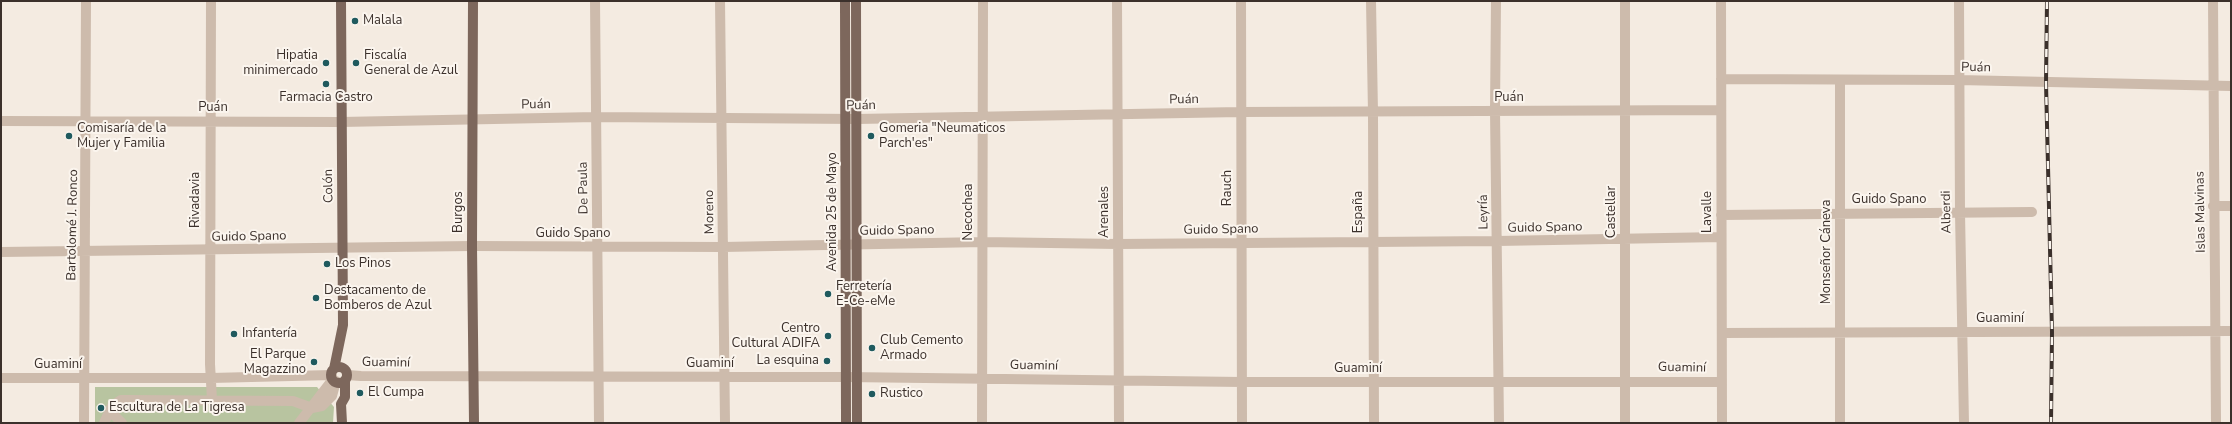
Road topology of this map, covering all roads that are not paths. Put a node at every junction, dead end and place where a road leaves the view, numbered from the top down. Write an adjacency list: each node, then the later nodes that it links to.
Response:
1 (86, 1): 37 (street, Bartolomé J. Ronco)
2 (211, 1): 36 (street, Rivadavia)
3 (341, 1): 38 (main road, Colón)
4 (473, 1): 34 (main road, Burgos)
5 (595, 1): 30 (street, De Paula)
6 (720, 1): 31 (street, Moreno)
7 (846, 1): 32 (main road, Avenida 25 de Mayo)
8 (856, 1): 33 (main road, Avenida 25 de Mayo)
9 (983, 1): 29 (street, Necochea)
10 (1117, 1): 28 (street, Arenales)
11 (1241, 1): 26 (street, Rauch)
12 (1370, 1): 27 (street, España)
13 (1496, 1): 24 (street, Leyría)
14 (1625, 1): 25 (street, Castellar)
15 (1721, 1): 18 (street, Lavalle)
16 (1959, 1): 19 (street, Alberdi)
17 (2213, 1): 21 (street, Islas Malvinas)
18 (1721, 79): 20 (street, Puán); 23 (street, Lavalle)
19 (1959, 80): 20 (street, Puán); 21 (street, Puán); 42 (street, Alberdi)
20 (1840, 81): 43 (street, Monseñor Cáneva)
21 (2213, 86): 22 (street, Puán); 39 (street, Islas Malvinas)
22 (2231, 86)
23 (1720, 110): 25 (street, Puán); 44 (street, Lavalle)
24 (1495, 111): 25 (street, Puán); 27 (street, Puán); 47 (street, Leyría)
25 (1626, 111): 46 (street, Castellar)
26 (1240, 112): 27 (street, Puán); 28 (street, Puán); 50 (street, Rauch)
27 (1373, 113): 49 (street, España)
28 (1117, 115): 29 (street, Puán); 53 (street, Arenales)
29 (982, 116): 33 (street, Puán); 48 (street, Necochea)
30 (596, 117): 31 (street, Puán); 34 (street, Puán); 55 (street, De Paula)
31 (722, 118): 32 (street, Puán); 56 (street, Moreno)
32 (846, 119): 33 (street, Puán); 51 (main road, Avenida 25 de Mayo)
33 (857, 119): 52 (main road, Avenida 25 de Mayo)
34 (473, 120): 38 (street, Puán); 54 (main road, Burgos)
35 (1, 121): 37 (street, Puán)
36 (209, 121): 37 (street, Puán); 38 (street, Puán); 58 (street, Rivadavia)
37 (87, 122): 60 (street, Bartolomé J. Ronco)
38 (341, 122): 57 (main road, Colón)
39 (2213, 206): 40 (street); 61 (street, Islas Malvinas)
40 (2231, 206)
41 (2032, 212): 42 (street, Guido Spano)
42 (1960, 213): 43 (street, Guido Spano); 63 (street, Alberdi)
43 (1840, 214): 44 (street, Guido Spano); 65 (street, Monseñor Cáneva)
44 (1721, 215): 45 (street, Lavalle)
45 (1721, 238): 46 (street, Guido Spano); 64 (street, Lavalle)
46 (1624, 239): 47 (street, Guido Spano); 76 (street, Castellar)
47 (1497, 241): 49 (street, Guido Spano); 79 (street, Leyría)
48 (982, 242): 52 (street, Guido Spano); 53 (street, Guido Spano); 74 (street, Necochea)
49 (1372, 242): 50 (street, Guido Spano); 78 (street, España)
50 (1241, 243): 53 (street, Guido Spano); 77 (street, Rauch)
51 (846, 244): 52 (street, Guido Spano); 56 (street, Guido Spano); 69 (main road, Avenida 25 de Mayo)
52 (858, 244): 69 (main road, Avenida 25 de Mayo)
53 (1118, 244): 75 (street, Arenales)
54 (472, 246): 55 (street, Guido Spano); 57 (street, Guido Spano); 67 (main road, Burgos)
55 (599, 247): 56 (street, Guido Spano); 73 (street, De Paula)
56 (723, 247): 68 (street, Moreno)
57 (343, 248): 58 (street, Guido Spano); 66 (main road, Colón)
58 (209, 250): 60 (street, Guido Spano); 72 (street, Rivadavia)
59 (1, 252): 60 (street, Guido Spano)
60 (85, 252): 71 (street, Bartolomé J. Ronco)
61 (2215, 331): 62 (street, Guaminí); 63 (street, Guaminí); 103 (street, Islas Malvinas)
62 (2231, 331)
63 (1963, 332): 65 (street, Guaminí); 102 (street, Alberdi)
64 (1722, 333): 65 (street, Guaminí); 80 (street, Lavalle)
65 (1840, 333): 101 (street, Monseñor Cáneva)
66 (338, 377): 67 (street, Guaminí); 72 (street, Guaminí); 82 (street); 88 (main road, Colón)
67 (472, 377): 73 (street, Guaminí); 89 (main road, Burgos)
68 (724, 377): 69 (street, Guaminí); 73 (street, Guaminí); 91 (street, Moreno)
69 (851, 377): 74 (street, Guaminí); 92 (main road, Avenida 25 de Mayo); 93 (main road, Avenida 25 de Mayo)
70 (1, 378): 71 (street, Guaminí)
71 (84, 378): 72 (street, Guaminí); 84 (street, Bartolomé J. Ronco)
72 (211, 378): 81 (street, Rivadavia)
73 (598, 378): 90 (street, De Paula)
74 (982, 378): 75 (street, Guaminí); 94 (street, Necochea)
75 (1119, 381): 77 (street, Guaminí); 95 (street, Arenales)
76 (1625, 381): 79 (street, Guaminí); 80 (street, Guaminí); 99 (street, Castellar)
77 (1242, 382): 78 (street, Guaminí); 96 (street, Rauch)
78 (1374, 382): 79 (street, Guaminí); 97 (street, España)
79 (1498, 382): 98 (street, Leyría)
80 (1721, 382): 100 (street, Lavalle)
81 (212, 400): 82 (street); 83 (street)
82 (312, 408): 87 (street)
83 (109, 410): 85 (street); 86 (street)
84 (84, 423)
85 (104, 423)
86 (122, 423)
87 (299, 423)
88 (342, 423)
89 (474, 423)
90 (599, 423)
91 (725, 423)
92 (846, 423)
93 (857, 423)
94 (982, 423)
95 (1119, 423)
96 (1242, 423)
97 (1374, 423)
98 (1498, 423)
99 (1625, 423)
100 (1722, 423)
101 (1840, 423)
102 (1964, 423)
103 (2216, 423)

